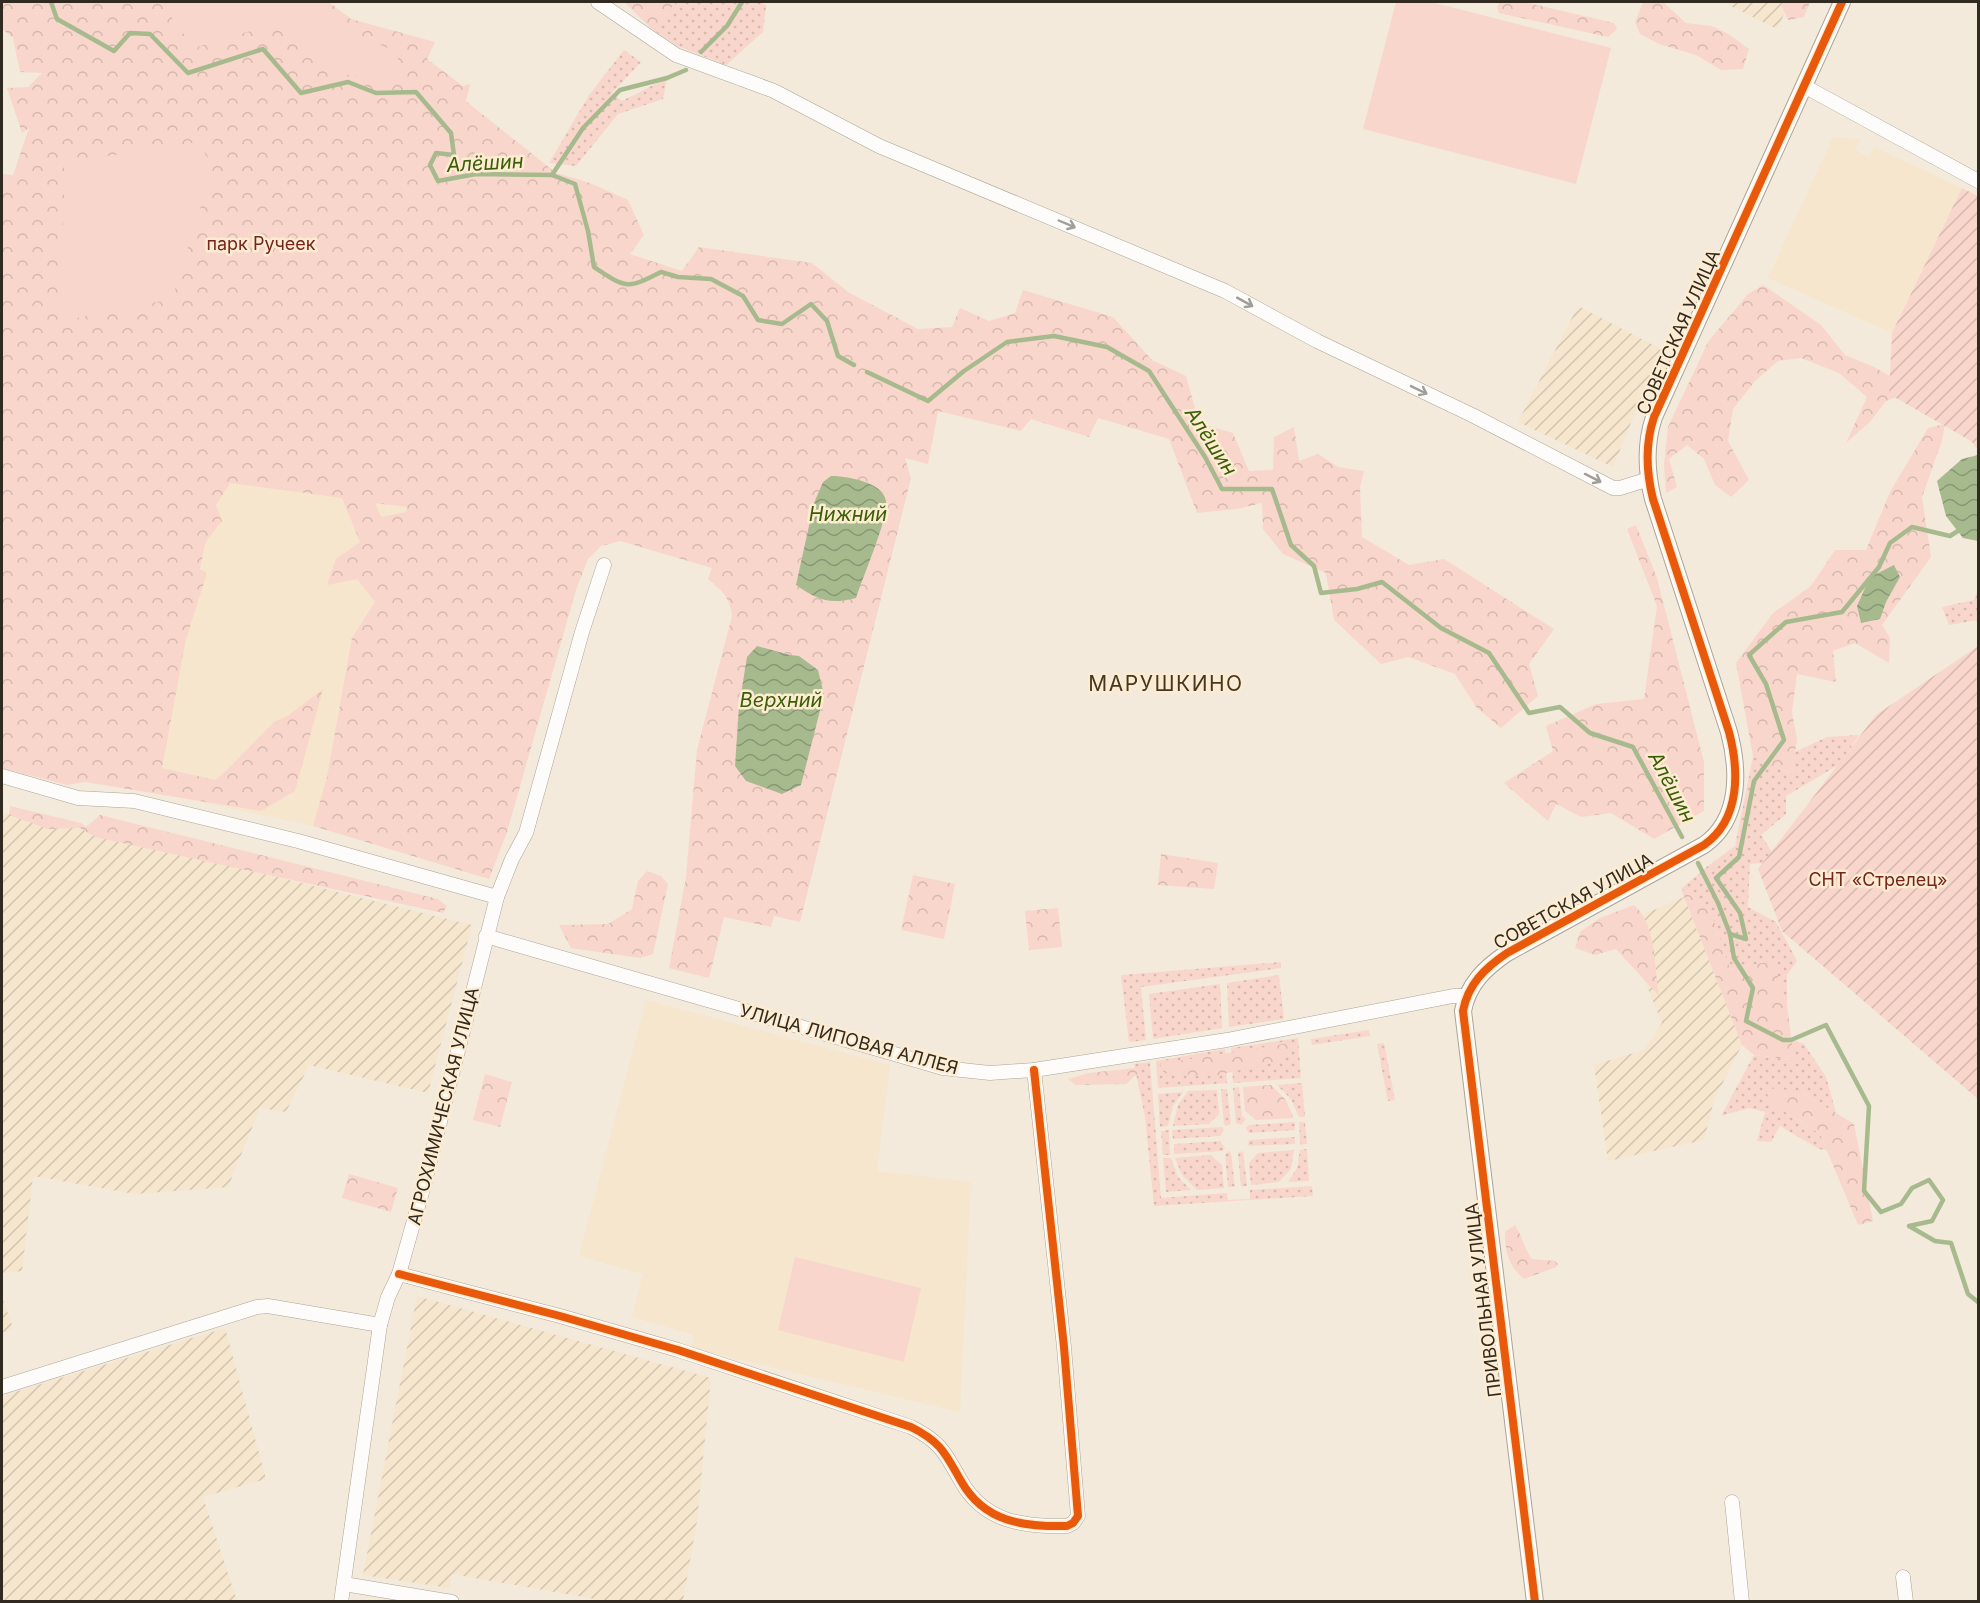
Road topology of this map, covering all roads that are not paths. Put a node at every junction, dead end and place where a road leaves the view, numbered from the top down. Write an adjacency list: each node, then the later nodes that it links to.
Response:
1 (598, 2): 5 (street, one-way to 5)
2 (1842, 2): 3 (street, СОВЕТСКАЯ УЛИЦА)
3 (1804, 86): 4 (street); 5 (street, СОВЕТСКАЯ УЛИЦА)
4 (1978, 181)
5 (1649, 479): 10 (street, СОВЕТСКАЯ УЛИЦА)
6 (604, 565): 8 (street, АГРОХИМИЧЕСКАЯ УЛИЦА)
7 (2, 776): 8 (street)
8 (497, 897): 9 (street, АГРОХИМИЧЕСКАЯ УЛИЦА)
9 (486, 936): 11 (street, УЛИЦА ЛИПОВАЯ АЛЛЕЯ); 12 (street, АГРОХИМИЧЕСКАЯ УЛИЦА)
10 (1467, 996): 11 (street, УЛИЦА ЛИПОВАЯ АЛЛЕЯ); 20 (street, ПРИВОЛЬНАЯ УЛИЦА)
11 (1034, 1070): 12 (street)
12 (399, 1274): 13 (street, АГРОХИМИЧЕСКАЯ УЛИЦА)
13 (380, 1325): 14 (street); 17 (street, АГРОХИМИЧЕСКАЯ УЛИЦА)
14 (2, 1387)
15 (1732, 1502): 21 (street)
16 (1904, 1577): 22 (street)
17 (344, 1584): 18 (street, АГРОХИМИЧЕСКАЯ УЛИЦА); 19 (street)
18 (341, 1602)
19 (452, 1602)
20 (1534, 1602)
21 (1742, 1602)
22 (1906, 1602)

